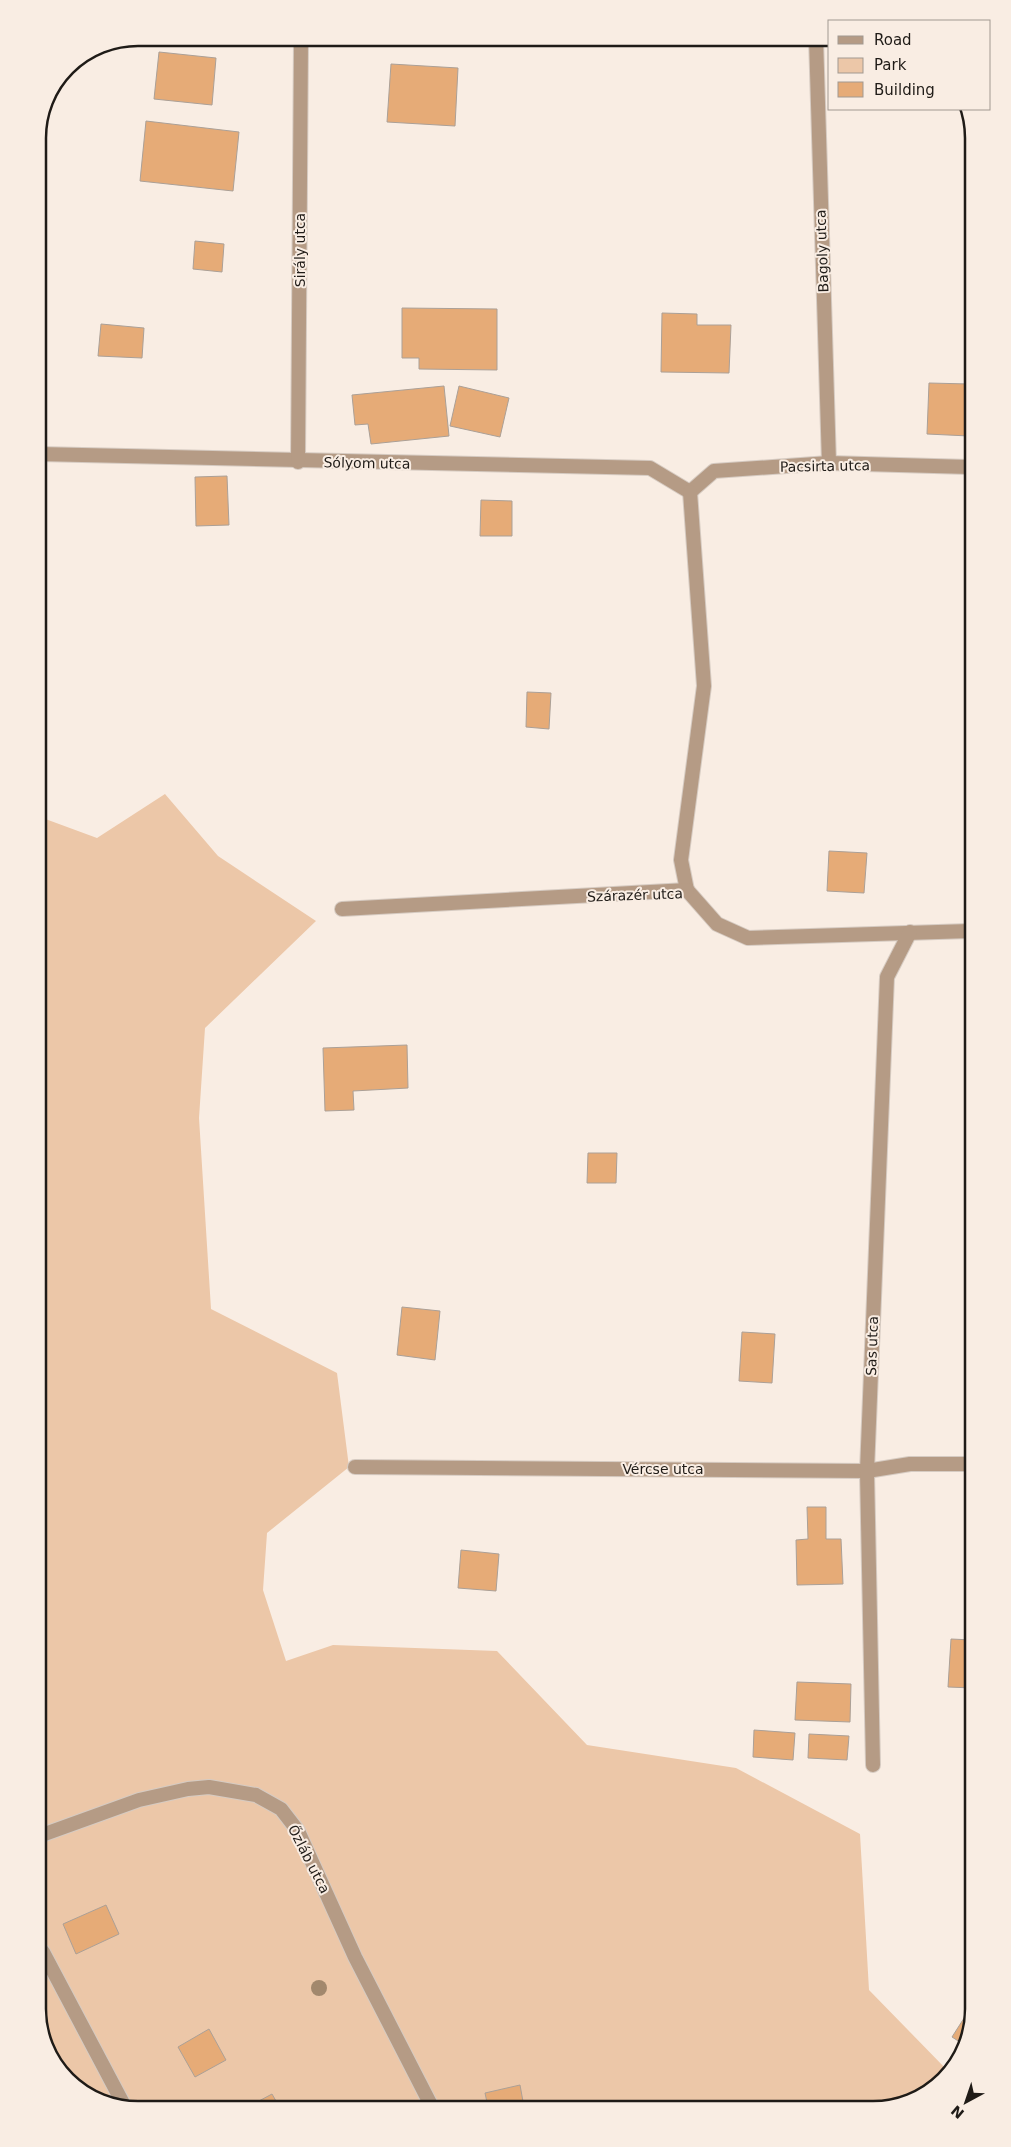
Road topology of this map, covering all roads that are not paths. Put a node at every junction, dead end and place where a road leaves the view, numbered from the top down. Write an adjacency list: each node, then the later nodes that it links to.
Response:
1 (301, 46): 4 (street, Sirály utca)
2 (816, 46): 5 (street, Bagoly utca)
3 (46, 454): 4 (street, Sólyom utca)
4 (298, 462): 7 (street, Sólyom utca)
5 (829, 463): 6 (street, Pacsirta utca); 7 (street, Pacsirta utca)
6 (965, 467)
7 (690, 492): 8 (street)
8 (687, 890): 9 (street, Szárazér utca); 11 (street, Szárazér utca)
9 (342, 910)
10 (965, 931): 11 (street, Szárazér utca)
11 (910, 932): 14 (street, Sas utca)
12 (965, 1464): 14 (street, Vércse utca)
13 (355, 1468): 14 (street, Vércse utca)
14 (867, 1470): 15 (street, Sas utca)
15 (873, 1765)
16 (46, 1833): 19 (street, Őzláb utca)
17 (46, 1958): 18 (street)
18 (121, 2099)
19 (429, 2101)

